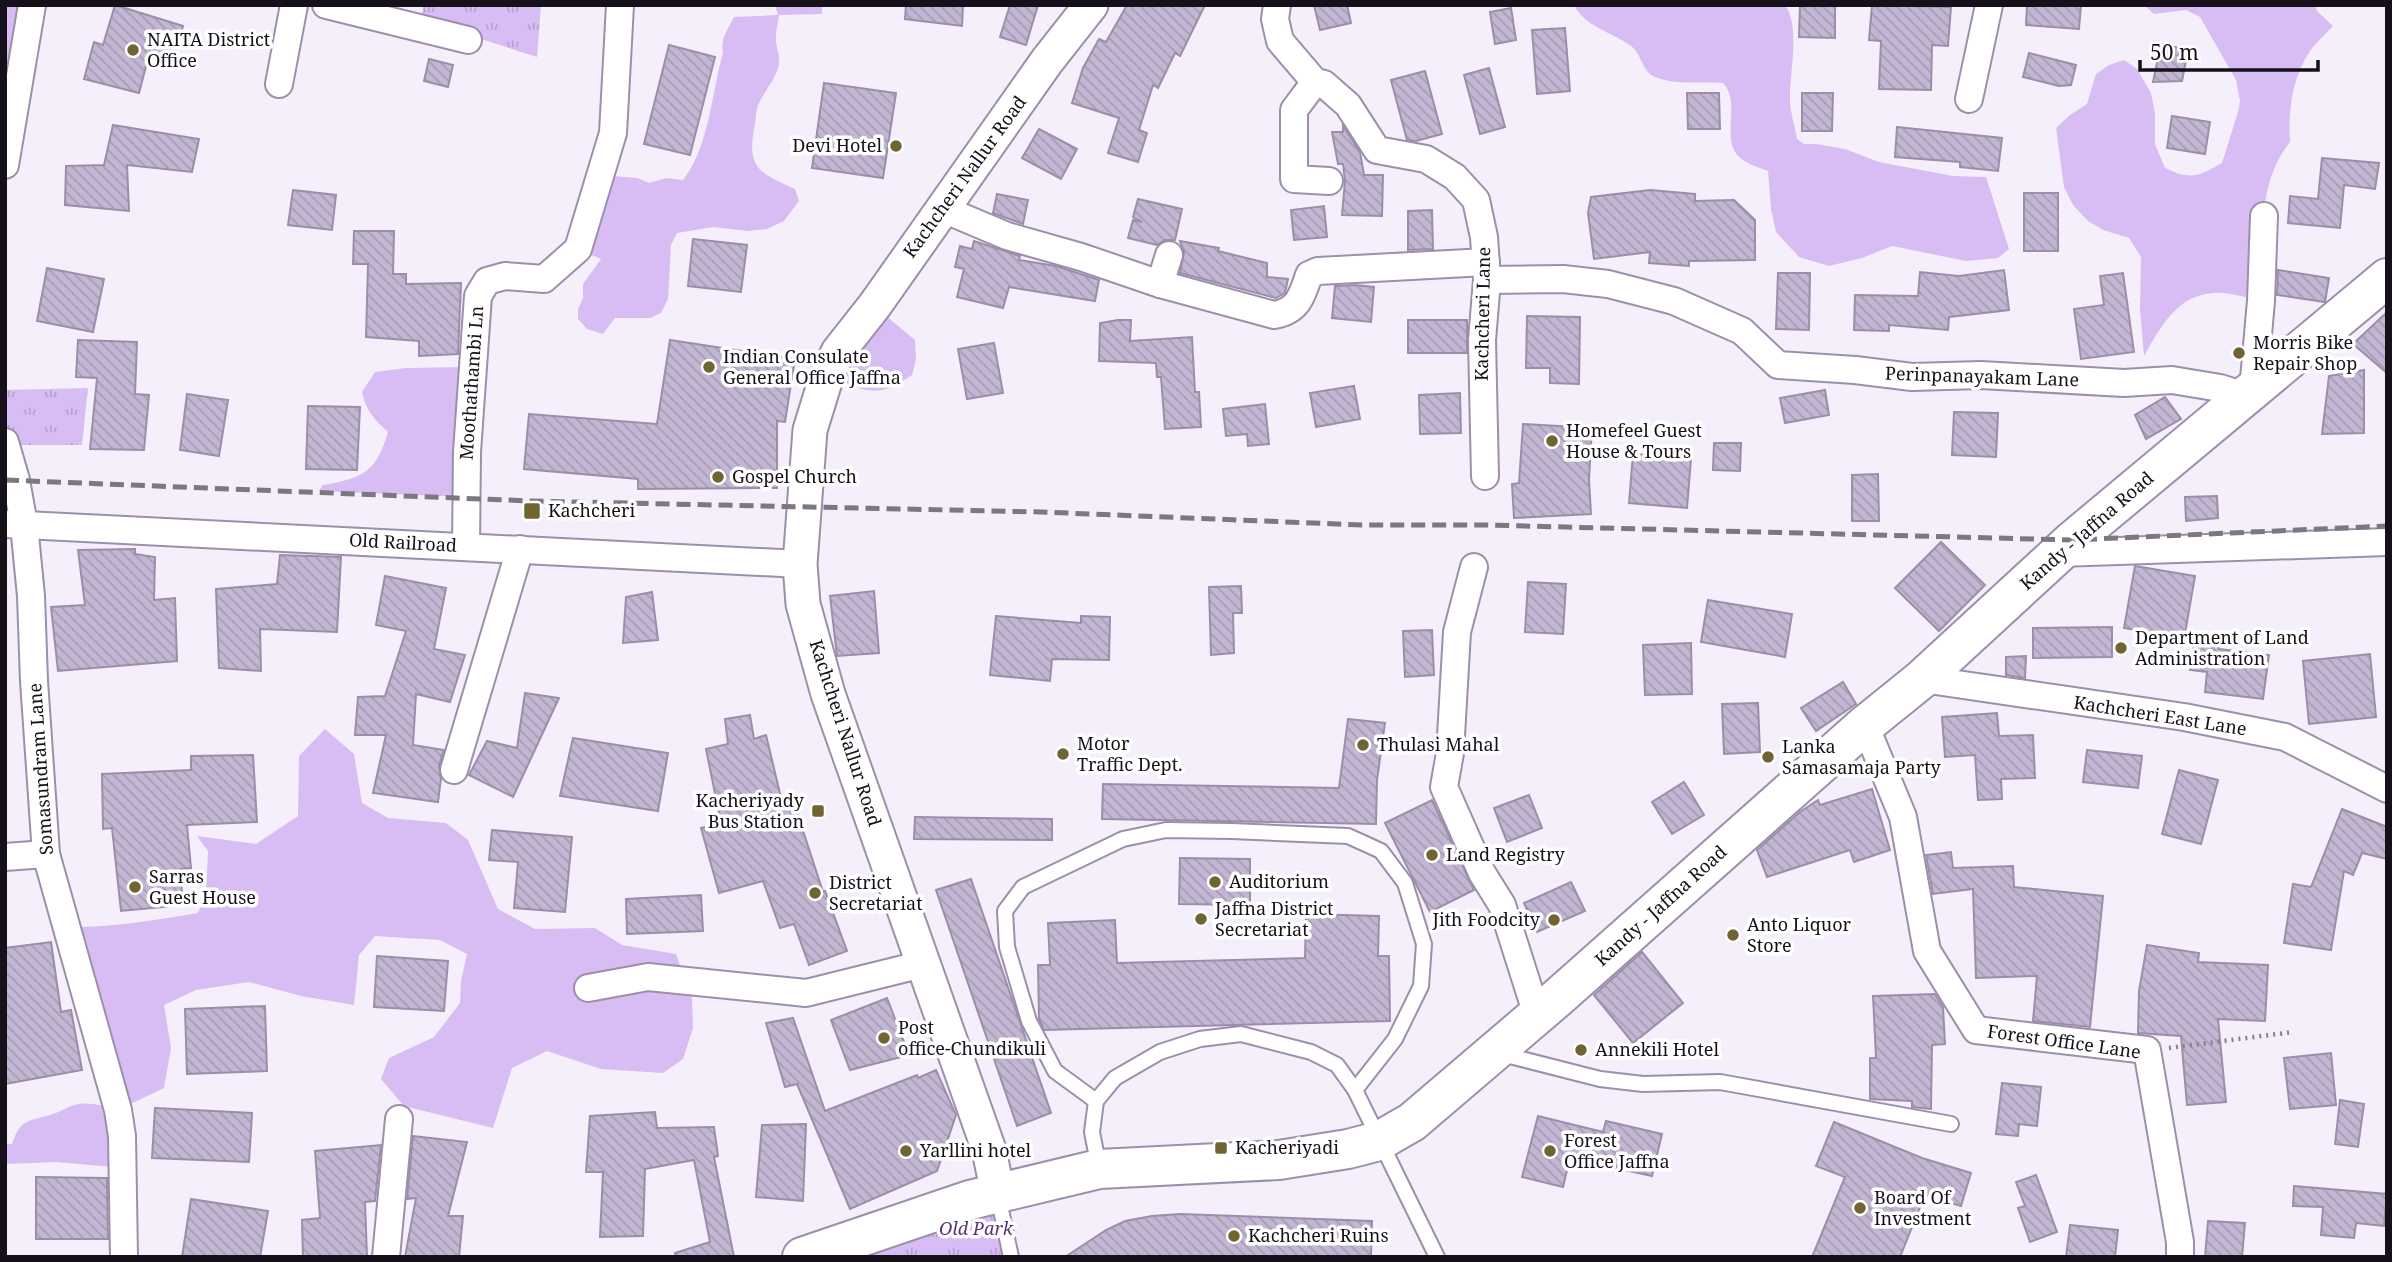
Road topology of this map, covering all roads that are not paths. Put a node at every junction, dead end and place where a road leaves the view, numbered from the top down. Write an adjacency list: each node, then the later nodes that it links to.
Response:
1 (32, 5): 12 (street)
2 (294, 5): 10 (street)
3 (326, 5): 8 (street)
4 (620, 5): 25 (street, Moothathambi Ln)
5 (1091, 5): 14 (street, Kachcheri Nallur Road)
6 (1277, 5): 9 (street, Kachcheri Lane)
7 (1989, 5): 11 (street)
8 (468, 40)
9 (1315, 82): 13 (street); 17 (street, Kachcheri Lane)
10 (279, 84)
11 (1969, 99)
12 (6, 151)
13 (1329, 181)
14 (943, 209): 19 (street); 28 (street, Kachcheri Nallur Road)
15 (2264, 216): 20 (street)
16 (1169, 255): 19 (street)
17 (1487, 271): 19 (street, Perinpanayakam Lane); 20 (street, Perinpanayakam Lane); 22 (street, Kachcheri Lane)
18 (2387, 278): 20 (highway, Kandy - Jaffna Road)
19 (1160, 284)
20 (2249, 393): 27 (highway, Kandy - Jaffna Road)
21 (5, 442): 23 (street, Somasundram Lane)
22 (1485, 476)
23 (15, 525): 25 (street, Old Railroad); 34 (street, Somasundram Lane)
24 (2387, 542): 27 (street)
25 (466, 546): 26 (street, Old Railroad)
26 (520, 549): 28 (street, Old Railroad); 32 (street)
27 (2059, 554): 30 (highway, Kandy - Jaffna Road)
28 (800, 564): 36 (street, Kachcheri Nallur Road)
29 (1474, 567): 38 (street)
30 (1922, 680): 31 (highway, Kandy - Jaffna Road); 33 (street, Kachcheri East Lane)
31 (1866, 725): 38 (highway, Kandy - Jaffna Road); 52 (street, Forest Office Lane)
32 (454, 771)
33 (2387, 789)
34 (46, 854): 35 (street); 47 (street, Somasundram Lane)
35 (5, 857)
36 (923, 964): 37 (street); 46 (street, Kachcheri Nallur Road)
37 (588, 988)
38 (1537, 1015): 39 (highway, Kandy - Jaffna Road)
39 (1494, 1052): 43 (lane); 44 (highway, Kandy - Jaffna Road)
40 (1355, 1090): 41 (lane); 41 (lane); 44 (lane)
41 (1096, 1101): 45 (lane)
42 (399, 1119): 48 (street)
43 (1951, 1124)
44 (1379, 1141): 45 (highway, Kandy - Jaffna Road); 51 (lane)
45 (1099, 1169): 46 (highway, Kandy - Jaffna Road)
46 (998, 1194): 49 (highway, Kandy - Jaffna Road); 50 (lane)
47 (124, 1257)
48 (386, 1257)
49 (803, 1257)
50 (1011, 1257)
51 (1437, 1257)
52 (2180, 1257)

